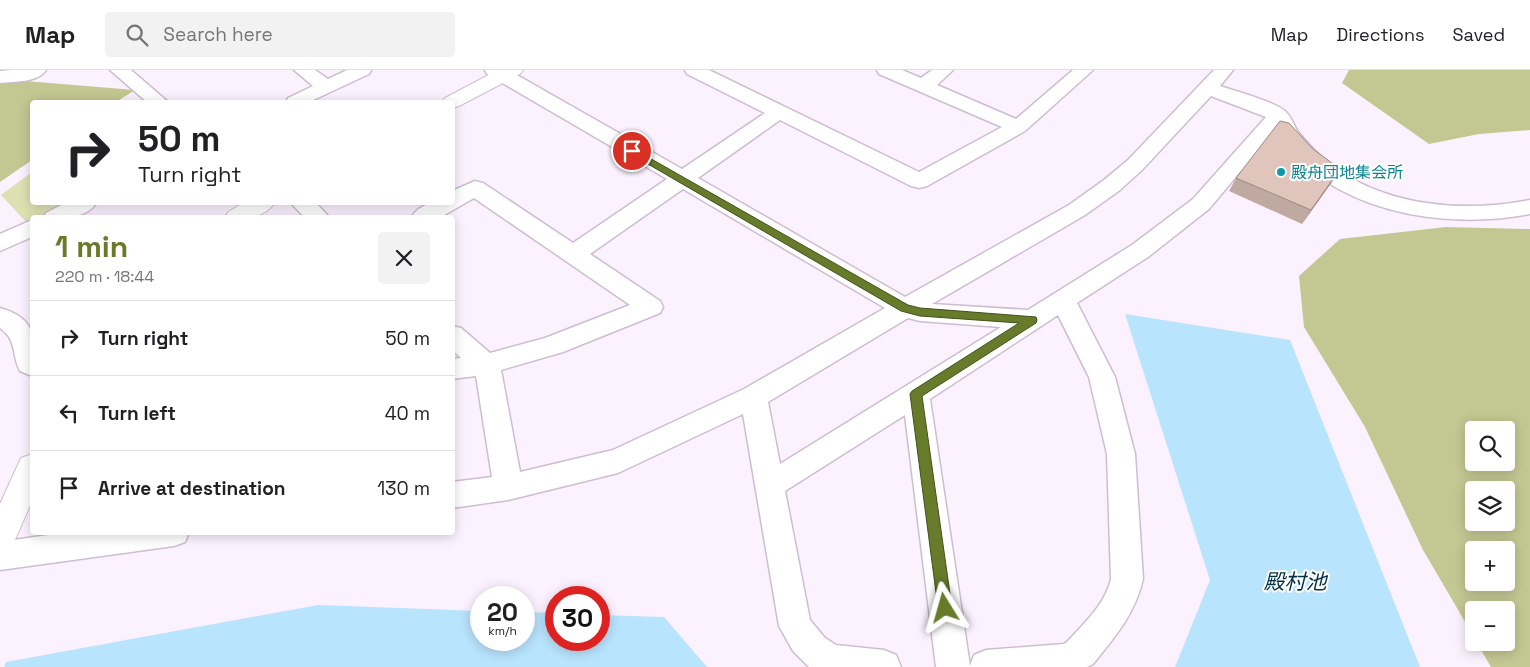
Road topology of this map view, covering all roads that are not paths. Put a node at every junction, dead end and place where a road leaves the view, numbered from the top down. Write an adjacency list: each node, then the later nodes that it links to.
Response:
1 (37, 70): 11 (street)
2 (118, 70): 15 (street)
3 (303, 70): 13 (street)
4 (362, 70): 13 (street)
5 (694, 70): 18 (street)
6 (886, 70): 12 (street)
7 (944, 70): 12 (street)
8 (1084, 70): 20 (street)
9 (1224, 70): 14 (street)
10 (503, 72): 17 (street); 21 (street)
11 (0, 77)
12 (923, 86): 20 (street)
13 (327, 87): 16 (street)
14 (1208, 88): 19 (street); 36 (street)
15 (156, 100)
16 (299, 100)
17 (455, 100)
18 (779, 112): 20 (street); 21 (street)
19 (1278, 115): 27 (street); 35 (street)
20 (1018, 127)
21 (681, 180): 34 (street); 36 (street)
22 (455, 198): 34 (street)
23 (80, 205): 28 (street)
24 (259, 205): 29 (street)
25 (304, 205): 30 (street)
26 (443, 205): 31 (street)
27 (1530, 207)
28 (60, 215)
29 (241, 215)
30 (316, 215)
31 (427, 215)
32 (30, 229): 33 (street)
33 (0, 243)
34 (572, 255): 41 (street)
35 (1062, 301): 38 (street); 54 (street)
36 (905, 308): 38 (street); 44 (street)
37 (0, 317): 40 (street)
38 (1032, 320): 43 (street)
39 (455, 338): 41 (street)
40 (30, 364)
41 (486, 365): 42 (street); 47 (street)
42 (455, 369)
43 (916, 394): 46 (street); 53 (street)
44 (754, 397): 46 (street); 47 (street)
45 (30, 472): 50 (street)
46 (770, 485): 52 (street)
47 (508, 487): 48 (street)
48 (455, 495)
49 (152, 535): 51 (street)
50 (0, 539)
51 (0, 556)
52 (884, 667)
53 (953, 667)
54 (986, 667)

